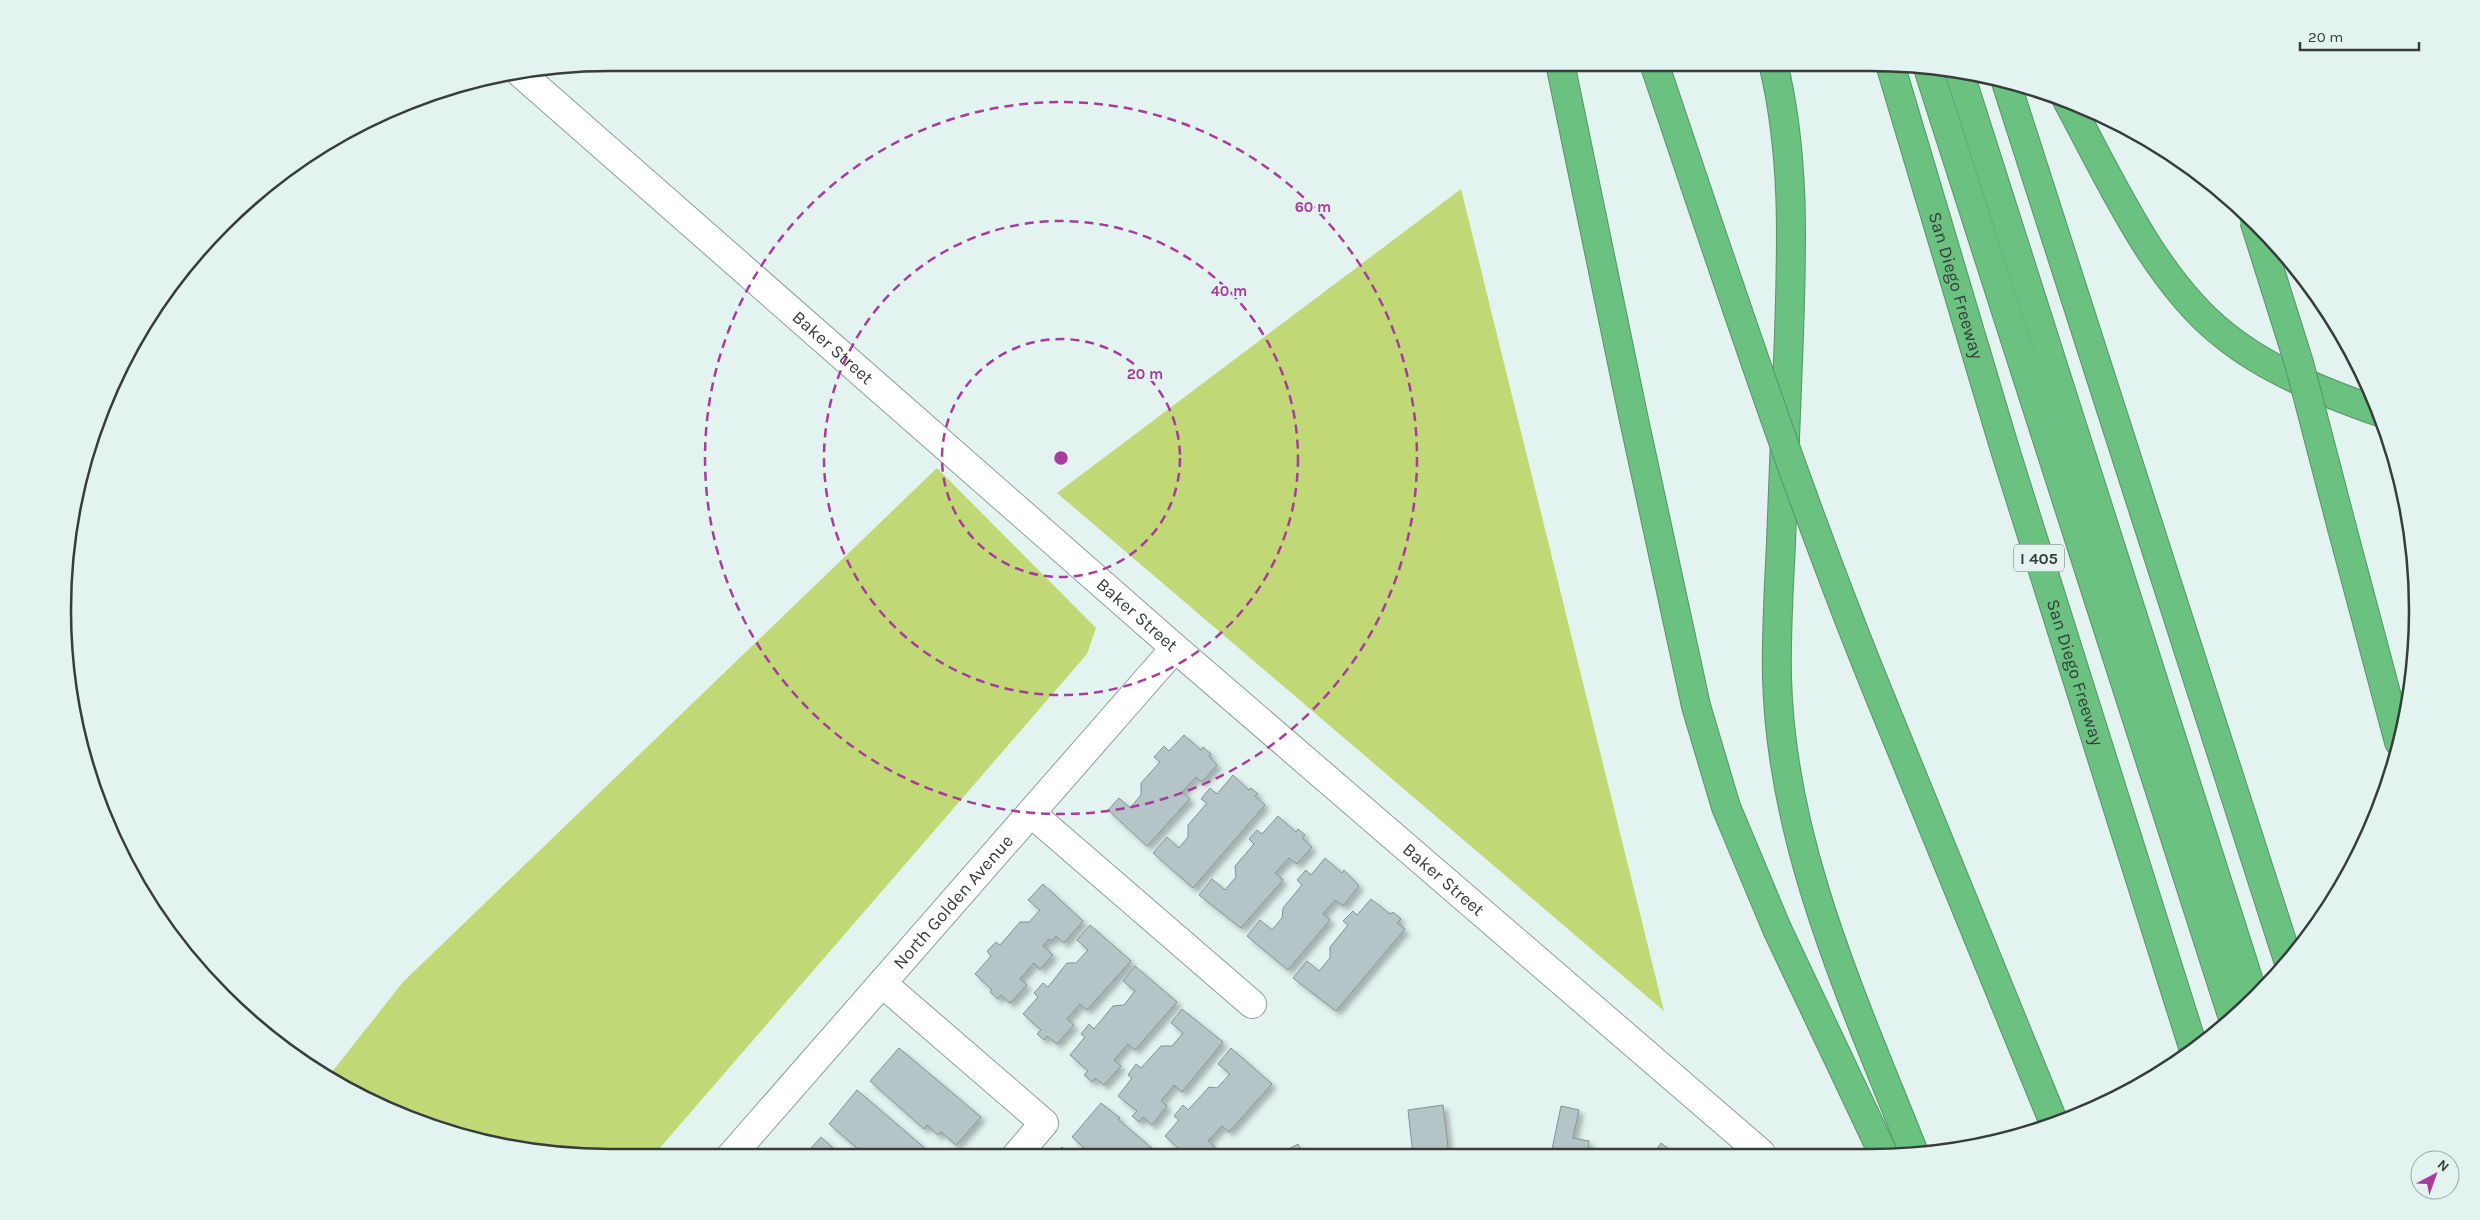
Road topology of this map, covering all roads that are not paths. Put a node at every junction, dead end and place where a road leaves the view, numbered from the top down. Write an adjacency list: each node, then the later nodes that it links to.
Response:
1 (1562, 71): 26 (highway)
2 (1657, 71): 21 (highway, bridge)
3 (1775, 71): 22 (highway)
4 (1892, 72): 20 (highway, San Diego Freeway / I 405)
5 (1930, 75): 19 (highway)
6 (525, 79): 12 (street, Baker Street)
7 (1962, 80): 17 (highway)
8 (2009, 90): 15 (highway)
9 (2073, 111): 11 (highway)
10 (2260, 239): 13 (highway, bridge)
11 (2369, 408)
12 (1175, 648): 14 (street, North Golden Avenue); 25 (street, Baker Street)
13 (2395, 727)
14 (1031, 812): 16 (street, North Golden Avenue); 18 (street)
15 (2285, 952)
16 (882, 983): 23 (street, North Golden Avenue); 24 (street)
17 (2252, 990)
18 (1252, 1004)
19 (2230, 1010)
20 (2191, 1042)
21 (2052, 1117)
22 (1912, 1147)
23 (737, 1149)
24 (1022, 1149)
25 (1755, 1149)
26 (1881, 1149)

